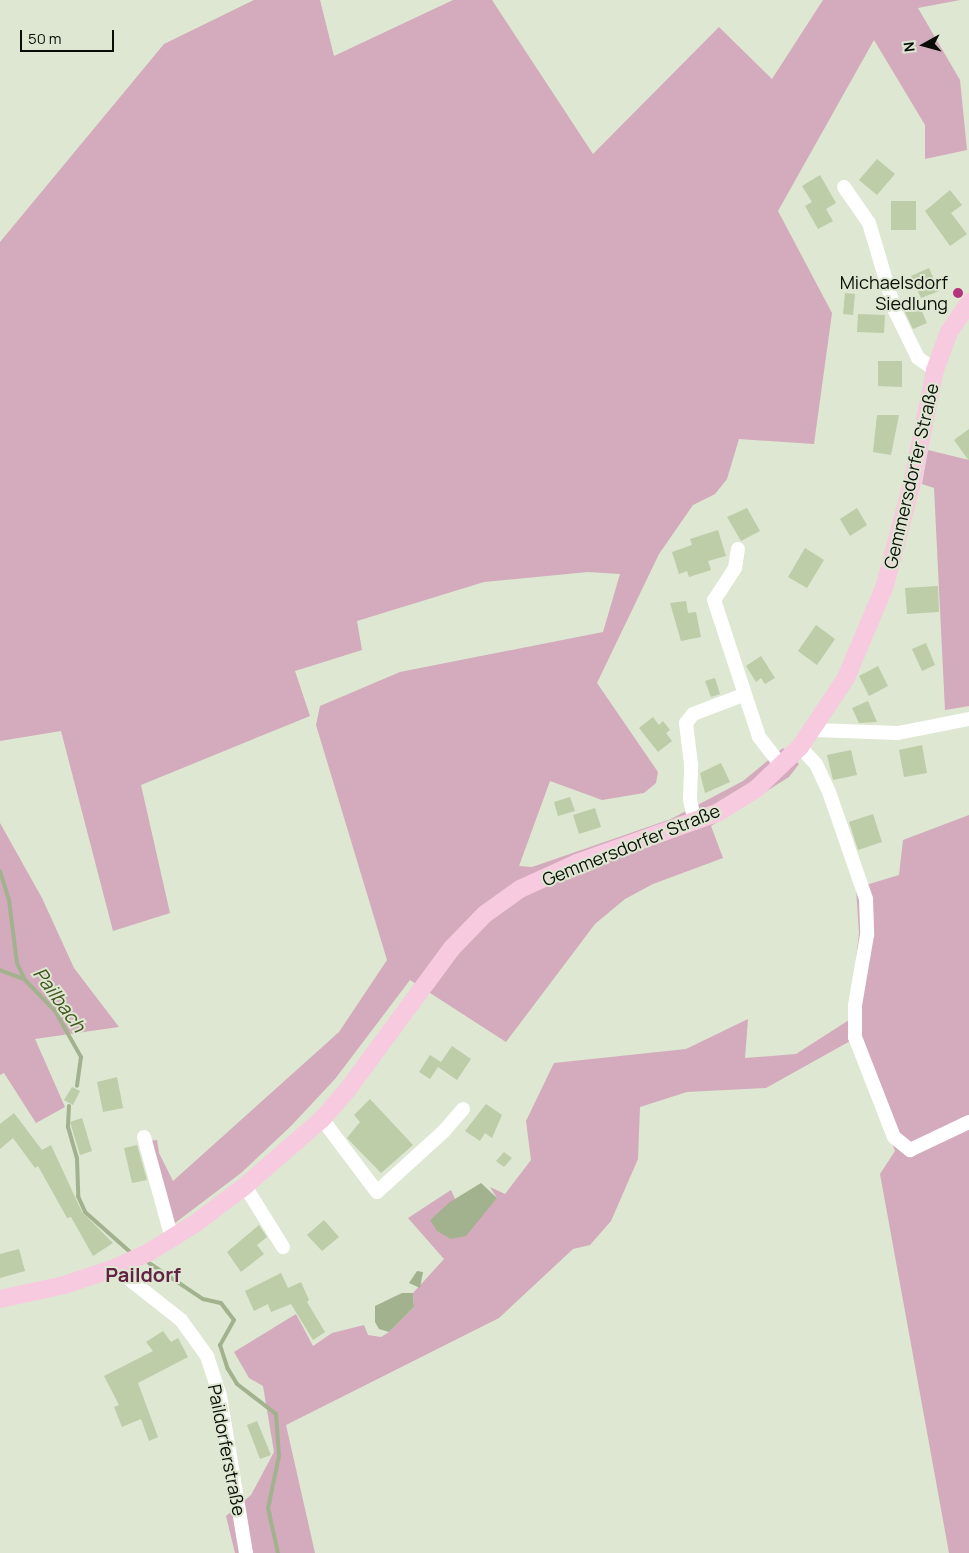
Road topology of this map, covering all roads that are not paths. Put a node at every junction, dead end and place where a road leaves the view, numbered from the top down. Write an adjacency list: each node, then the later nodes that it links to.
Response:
1 (844, 187): 3 (street)
2 (969, 302): 3 (main road, Gemmersdorfer Straße)
3 (935, 370): 7 (main road, Gemmersdorfer Straße)
4 (738, 549): 5 (street)
5 (744, 695): 9 (street); 10 (street)
6 (969, 719): 7 (street)
7 (814, 730): 8 (main road, Gemmersdorfer Straße)
8 (800, 747): 9 (main road, Gemmersdorfer Straße); 13 (street)
9 (782, 766): 10 (main road, Gemmersdorfer Straße)
10 (695, 823): 12 (main road, Gemmersdorfer Straße)
11 (463, 1109): 12 (street)
12 (322, 1118): 15 (main road, Gemmersdorfer Straße)
13 (969, 1122)
14 (144, 1138): 16 (street)
15 (245, 1186): 16 (main road, Gemmersdorfer Straße); 17 (street)
16 (172, 1239): 18 (main road, Gemmersdorfer Straße)
17 (283, 1246)
18 (116, 1268): 19 (main road, Gemmersdorfer Straße); 20 (street, Paildorferstraße)
19 (0, 1299)
20 (246, 1553)

